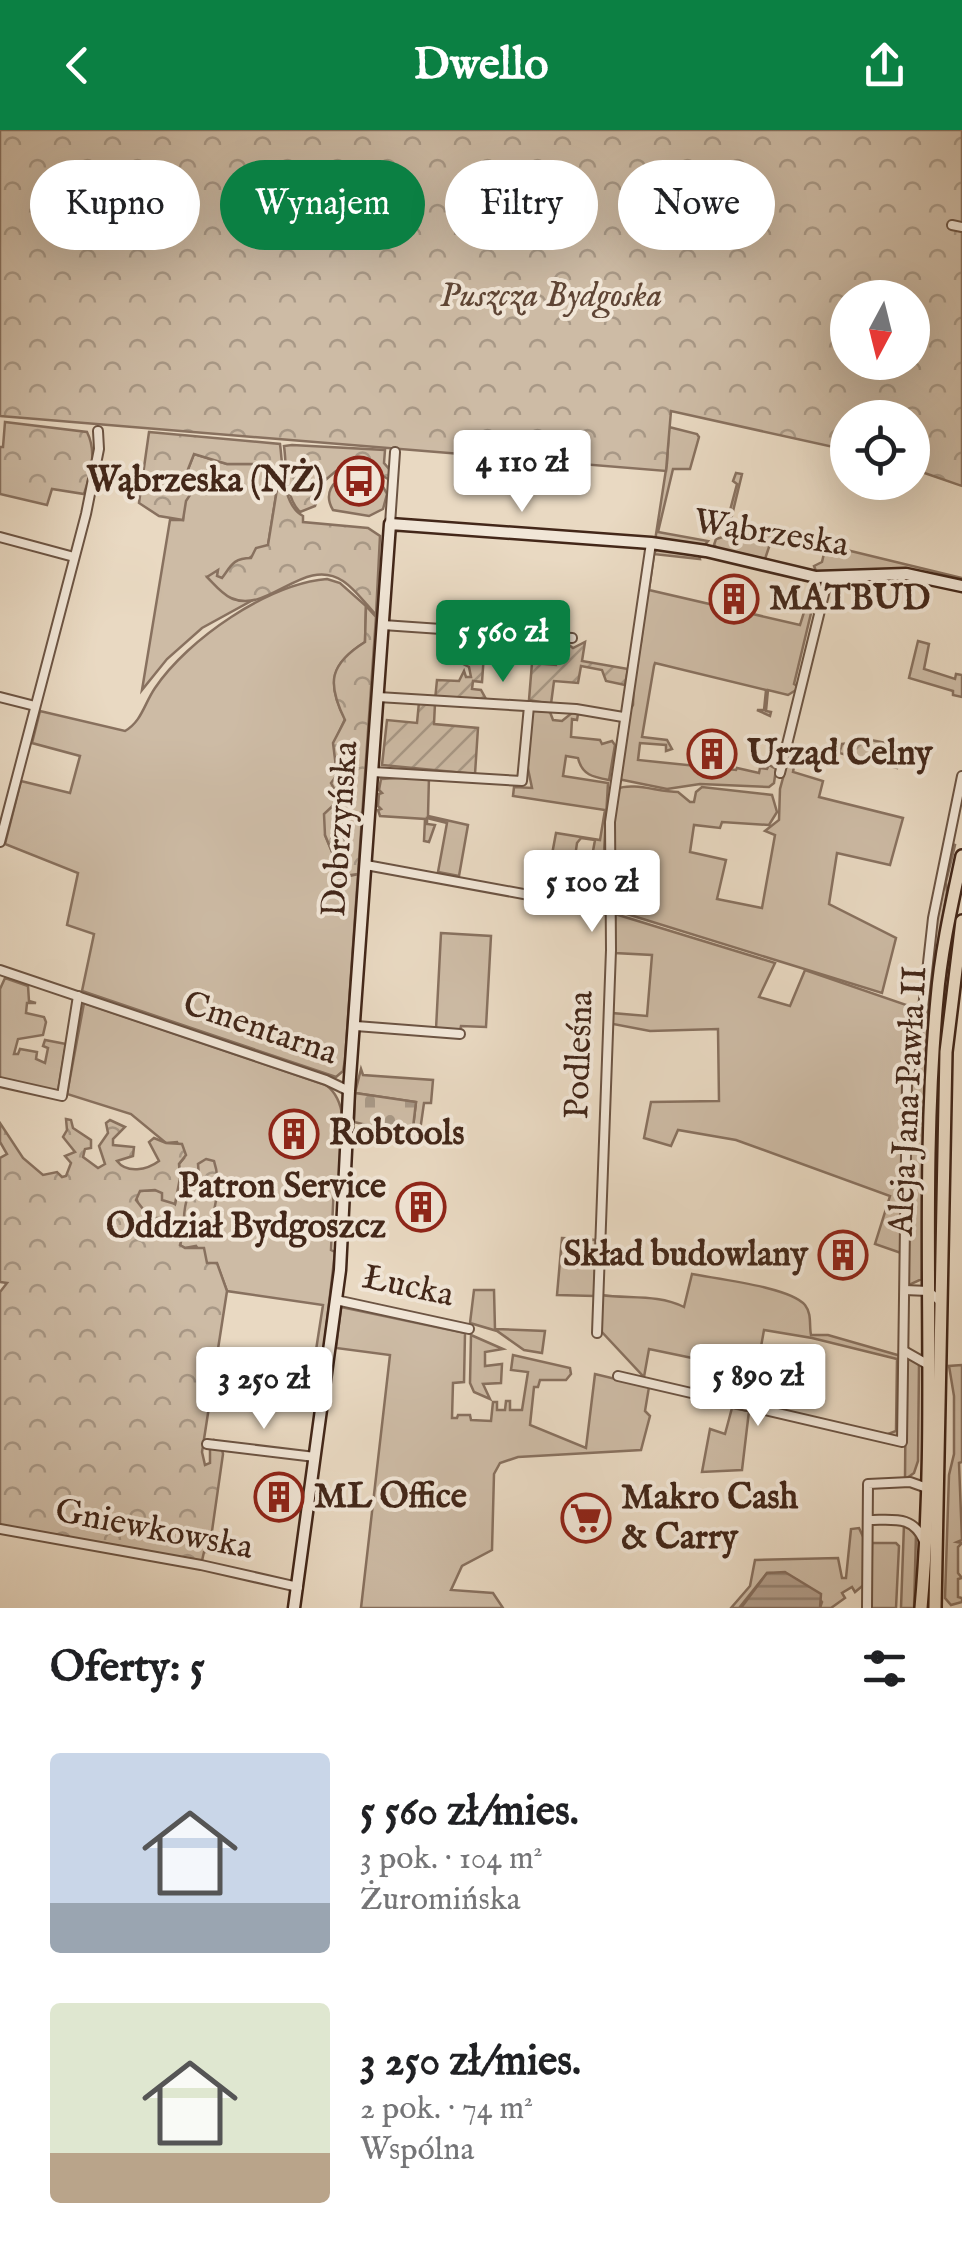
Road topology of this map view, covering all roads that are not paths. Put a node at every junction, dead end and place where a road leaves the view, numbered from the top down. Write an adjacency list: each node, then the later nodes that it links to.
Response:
1 (98, 431): 6 (street)
2 (395, 452): 3 (street, Dobrzyńska)
3 (390, 524): 5 (street, Wąbrzeska); 9 (street, Dobrzyńska)
4 (0, 536): 6 (street)
5 (651, 544): 7 (street, Wąbrzeska); 15 (street, Podleśna)
6 (74, 557): 13 (street)
7 (828, 578): 8 (street, Wąbrzeska); 17 (street)
8 (962, 586)
9 (383, 625): 10 (street); 12 (street, Dobrzyńska)
10 (572, 638)
11 (0, 697): 13 (street)
12 (378, 698): 14 (street); 16 (street, Dobrzyńska)
13 (36, 706): 20 (street)
14 (529, 706): 15 (street); 16 (street)
15 (624, 717): 24 (street, Podleśna)
16 (373, 772): 23 (street, Dobrzyńska)
17 (780, 773)
18 (962, 776): 32 (street, Aleja Jana Pawła II)
19 (0, 784): 20 (street)
20 (13, 788): 21 (street)
21 (0, 842)
22 (962, 856): 33 (main road, Aleja Jana Pawła II)
23 (366, 865): 24 (street); 28 (street, Dobrzyńska)
24 (610, 910): 37 (street, Podleśna)
25 (962, 921): 35 (main road, Aleja Jana Pawła II)
26 (0, 970): 27 (street, Cmentarna)
27 (78, 996): 30 (street); 31 (street, Cmentarna)
28 (356, 1026): 29 (street); 31 (street, Dobrzyńska)
29 (460, 1034)
30 (0, 1082)
31 (350, 1091): 34 (street, Cmentarna)
32 (905, 1290): 33 (street); 38 (street, Aleja Jana Pawła II)
33 (928, 1291): 35 (street); 39 (main road, Aleja Jana Pawła II)
34 (336, 1300): 36 (street, Łucka); 42 (street, Cmentarna)
35 (941, 1302): 46 (main road, Aleja Jana Pawła II)
36 (469, 1328)
37 (597, 1333)
38 (904, 1351): 39 (street); 40 (street, Aleja Jana Pawła II)
39 (927, 1364): 43 (main road, Aleja Jana Pawła II)
40 (618, 1376)
41 (208, 1444): 42 (street)
42 (315, 1457): 50 (street, Cmentarna)
43 (927, 1466): 44 (street); 45 (main road, Aleja Jana Pawła II)
44 (910, 1482): 45 (street); 47 (street)
45 (926, 1487): 46 (street); 49 (main road, Aleja Jana Pawła II)
46 (940, 1503): 54 (main road, Aleja Jana Pawła II)
47 (869, 1520): 49 (street); 52 (street)
48 (0, 1529): 50 (street, Gniewkowska)
49 (925, 1543): 53 (main road, Aleja Jana Pawła II)
50 (298, 1587): 51 (street, Cmentarna)
51 (294, 1608)
52 (868, 1608)
53 (921, 1608)
54 (935, 1608)

